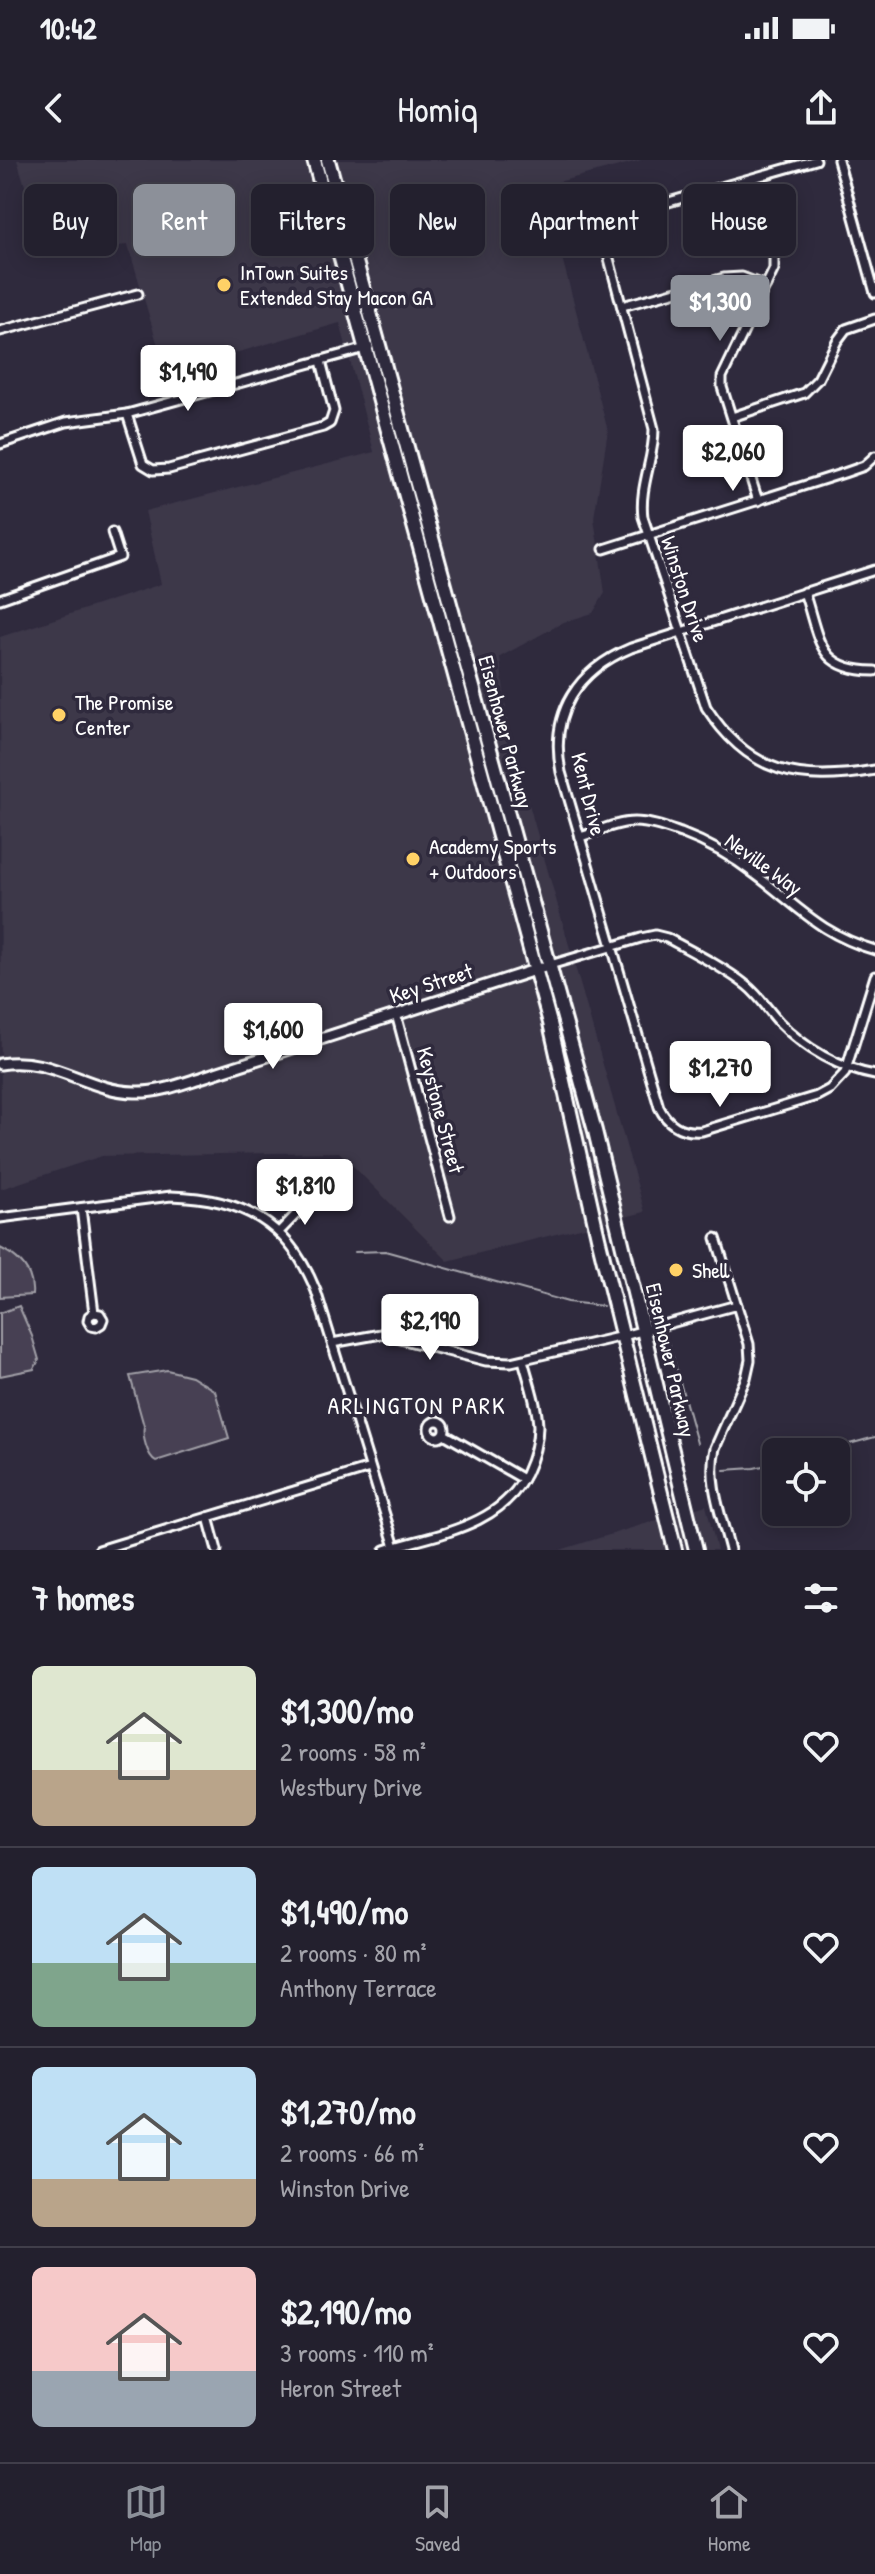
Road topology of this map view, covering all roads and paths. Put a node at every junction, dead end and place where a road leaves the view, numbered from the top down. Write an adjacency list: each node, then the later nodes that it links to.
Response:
1 (314, 160): 12 (main road, Eisenhower Parkway)
2 (328, 160): 12 (main road, Eisenhower Parkway)
3 (816, 160): 5 (street, Winston Drive)
4 (838, 160): 7 (street)
5 (752, 179): 6 (street); 9 (street, Winston Drive)
6 (766, 286): 9 (street); 15 (street)
7 (875, 293)
8 (138, 294): 11 (street)
9 (622, 306): 20 (street, Winston Drive)
10 (875, 319): 15 (street)
11 (0, 331)
12 (373, 347): 13 (street); 31 (main road, Eisenhower Parkway); 32 (main road, Eisenhower Parkway)
13 (321, 361): 14 (street); 14 (street)
14 (127, 414): 16 (street)
15 (732, 417): 18 (street)
16 (0, 444)
17 (875, 456): 18 (street)
18 (758, 501): 20 (street)
19 (112, 532): 24 (street)
20 (649, 536): 21 (street); 25 (street, Winston Drive)
21 (604, 549)
22 (875, 570): 23 (street, Kent Drive)
23 (804, 592): 25 (street, Kent Drive); 26 (street)
24 (0, 599)
25 (680, 632): 27 (street, Winston Drive); 28 (street, Kent Drive)
26 (875, 671)
27 (875, 770)
28 (580, 837): 29 (street, Kent Drive); 30 (street, Neville Way)
29 (612, 946): 31 (street); 36 (street); 36 (street)
30 (875, 950)
31 (550, 965): 32 (street, Key Street); 46 (main road, Eisenhower Parkway)
32 (536, 969): 34 (street, Key Street); 47 (main road, Eisenhower Parkway)
33 (875, 976): 36 (street)
34 (396, 1014): 35 (street, Key Street); 40 (street, Keystone Street)
35 (0, 1064)
36 (847, 1066): 37 (street)
37 (875, 1075)
38 (309, 1201): 42 (street)
39 (81, 1208): 41 (street); 42 (street); 45 (street)
40 (450, 1216)
41 (0, 1218)
42 (279, 1232): 48 (street)
43 (716, 1238): 44 (street)
44 (737, 1305): 46 (street); 62 (street)
45 (94, 1313)
46 (643, 1330): 47 (street); 61 (main road, Eisenhower Parkway)
47 (623, 1336): 49 (street); 60 (main road, Eisenhower Parkway)
48 (332, 1343): 49 (street); 51 (street)
49 (523, 1360): 52 (street)
50 (444, 1434): 52 (street)
51 (370, 1468): 53 (street); 55 (street)
52 (523, 1479): 55 (street)
53 (208, 1517): 54 (street); 58 (street)
54 (133, 1541): 56 (street); 57 (street)
55 (395, 1547): 59 (street)
56 (99, 1550)
57 (135, 1550)
58 (217, 1550)
59 (385, 1550)
60 (675, 1550)
61 (696, 1550)
62 (730, 1550)

